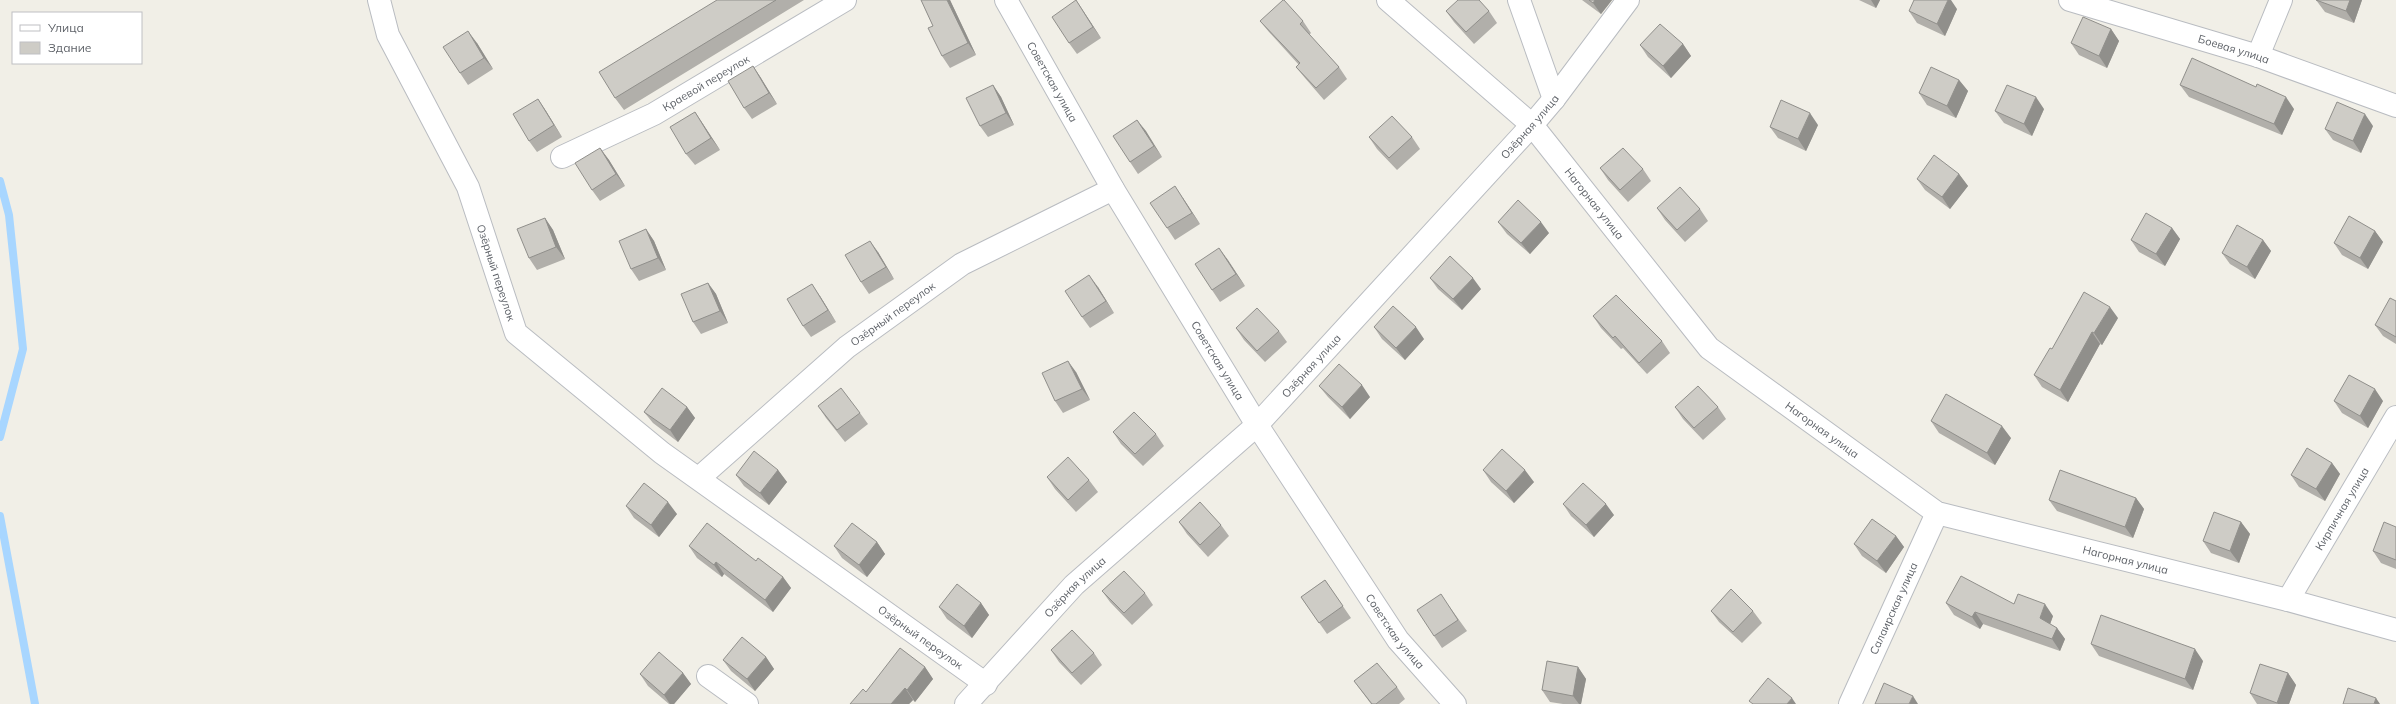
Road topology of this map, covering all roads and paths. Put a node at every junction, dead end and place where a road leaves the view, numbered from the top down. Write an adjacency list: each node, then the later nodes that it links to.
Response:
1 (379, 0): 17 (street, Озёрный переулок)
2 (845, 0): 13 (street, Краевой переулок)
3 (1006, 0): 14 (street, Советская улица)
4 (1388, 0): 12 (street, Нагорная улица)
5 (1519, 0): 10 (street)
6 (1628, 0): 10 (street, Озёрная улица)
7 (2070, 0): 9 (street, Боевая улица)
8 (2281, 0): 9 (street)
9 (2258, 56): 11 (street, Боевая улица)
10 (1554, 99): 12 (street, Озёрная улица)
11 (2396, 106)
12 (1532, 125): 16 (street, Озёрная улица); 18 (street, Нагорная улица)
13 (562, 157)
14 (1113, 189): 16 (street, Советская улица); 17 (street, Озёрный переулок)
15 (2396, 417): 19 (street, Кирпичная улица)
16 (1257, 425): 22 (street, Озёрная улица); 25 (street, Советская улица)
17 (699, 478): 22 (street, Озёрный переулок)
18 (1937, 513): 19 (street, Нагорная улица); 26 (street, Салаирская улица)
19 (2288, 600): 20 (street, Нагорная улица)
20 (2396, 630)
21 (708, 676): 23 (street)
22 (986, 684): 24 (street, Озёрная улица)
23 (747, 704)
24 (966, 704)
25 (1455, 704)
26 (1850, 704)

